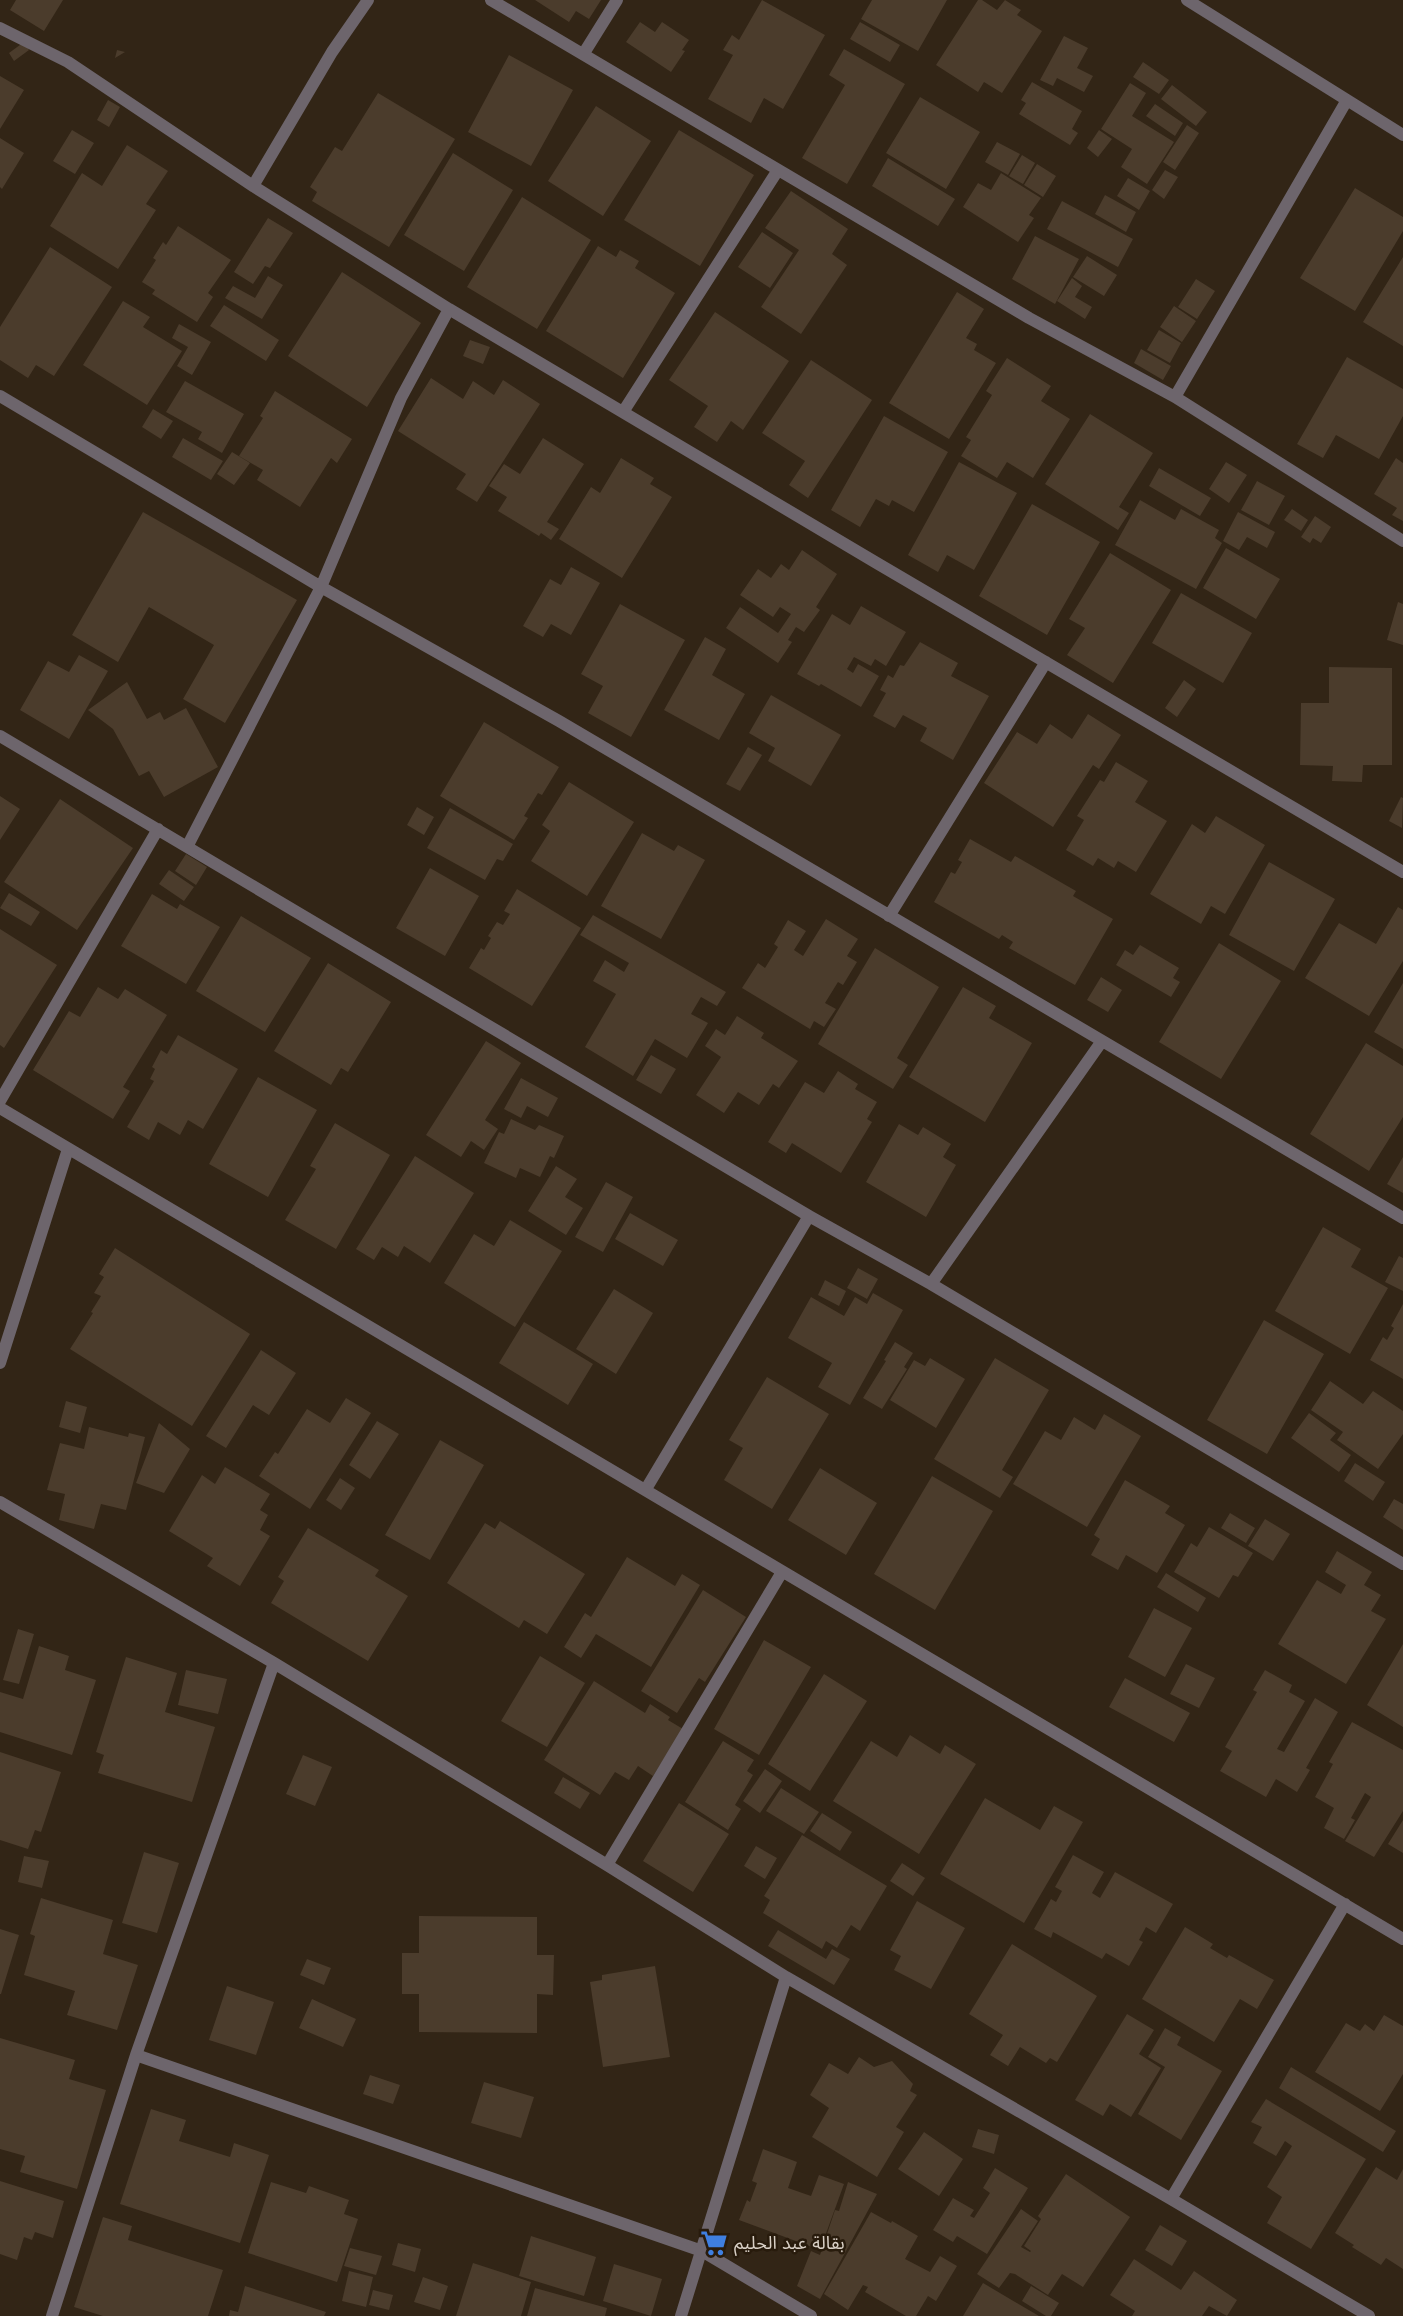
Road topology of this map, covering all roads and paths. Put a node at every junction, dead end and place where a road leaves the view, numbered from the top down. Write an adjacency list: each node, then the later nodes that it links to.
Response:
1 (368, 0): 10 (street)
2 (491, 0): 6 (street)
3 (617, 0): 6 (street)
4 (1188, 0): 7 (street)
5 (0, 28): 10 (street)
6 (584, 53): 9 (street)
7 (1347, 100): 8 (street); 13 (street)
8 (1403, 135)
9 (778, 170): 13 (street); 14 (street)
10 (253, 186): 11 (street)
11 (449, 309): 14 (street); 16 (street)
12 (0, 396): 16 (street)
13 (1175, 397): 15 (street)
14 (623, 412): 17 (street)
15 (1403, 541)
16 (321, 587): 20 (street); 22 (street)
17 (1046, 662): 21 (street); 22 (street)
18 (0, 736): 19 (street)
19 (158, 829): 20 (street); 24 (street)
20 (188, 847): 27 (street)
21 (1403, 872)
22 (889, 916): 23 (street)
23 (1102, 1041): 28 (street); 29 (street)
24 (0, 1101)
25 (0, 1108): 26 (street)
26 (68, 1149): 30 (street); 31 (street)
27 (809, 1216): 29 (street); 31 (street)
28 (1403, 1218)
29 (931, 1284): 33 (street)
30 (0, 1363)
31 (646, 1489): 34 (street)
32 (0, 1502): 35 (street)
33 (1403, 1564)
34 (782, 1572): 36 (street); 37 (street)
35 (274, 1663): 36 (street); 40 (street)
36 (607, 1865): 39 (street)
37 (1345, 1904): 38 (street); 41 (street)
38 (1403, 1939)
39 (786, 1977): 41 (street); 42 (street)
40 (136, 2055): 42 (street); 43 (street)
41 (1171, 2199): 46 (street)
42 (702, 2251): 44 (street); 45 (street)
43 (52, 2316)
44 (681, 2316)
45 (811, 2316)
46 (1369, 2316)

